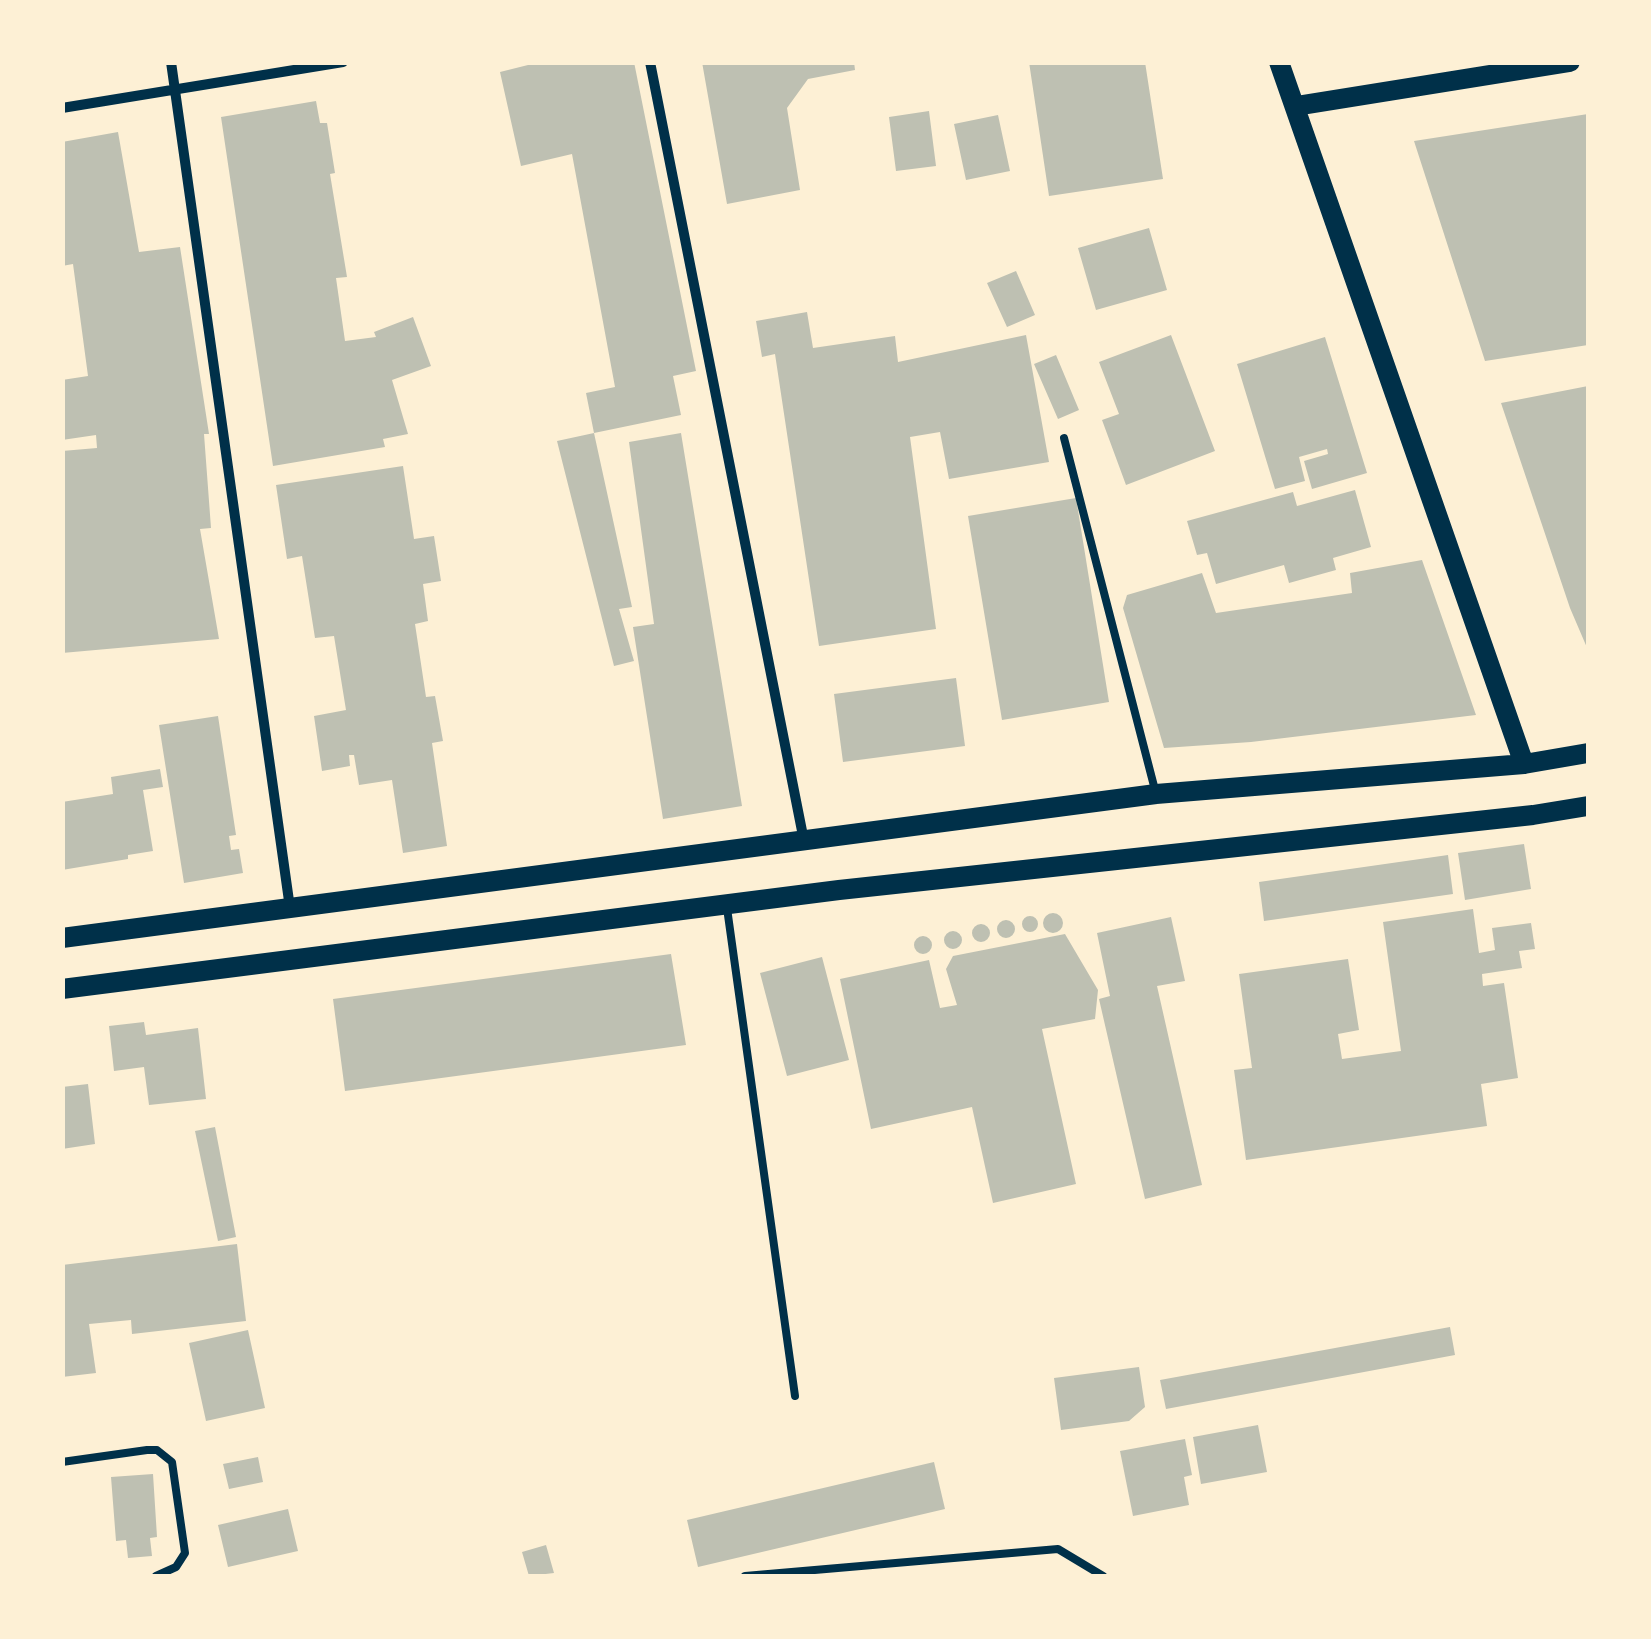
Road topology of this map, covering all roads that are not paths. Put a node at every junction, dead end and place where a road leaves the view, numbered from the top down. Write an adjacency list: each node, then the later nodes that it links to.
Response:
1 (170, 62): 6 (street)
2 (343, 62): 6 (street)
3 (650, 62): 14 (street)
4 (1279, 62): 7 (main road)
5 (1570, 62): 7 (main road)
6 (174, 90): 8 (street); 16 (street)
7 (1296, 106): 11 (main road)
8 (62, 108)
9 (1064, 438): 12 (lane)
10 (1588, 754): 11 (main road)
11 (1524, 764): 12 (main road)
12 (1156, 794): 14 (main road)
13 (1588, 806): 15 (main road)
14 (804, 841): 16 (main road)
15 (727, 904): 18 (main road); 19 (lane)
16 (290, 908): 17 (main road)
17 (62, 938)
18 (62, 989)
19 (795, 1396)
20 (62, 1462): 21 (lane)
21 (156, 1576)
22 (745, 1576): 23 (lane)
23 (1103, 1576)

